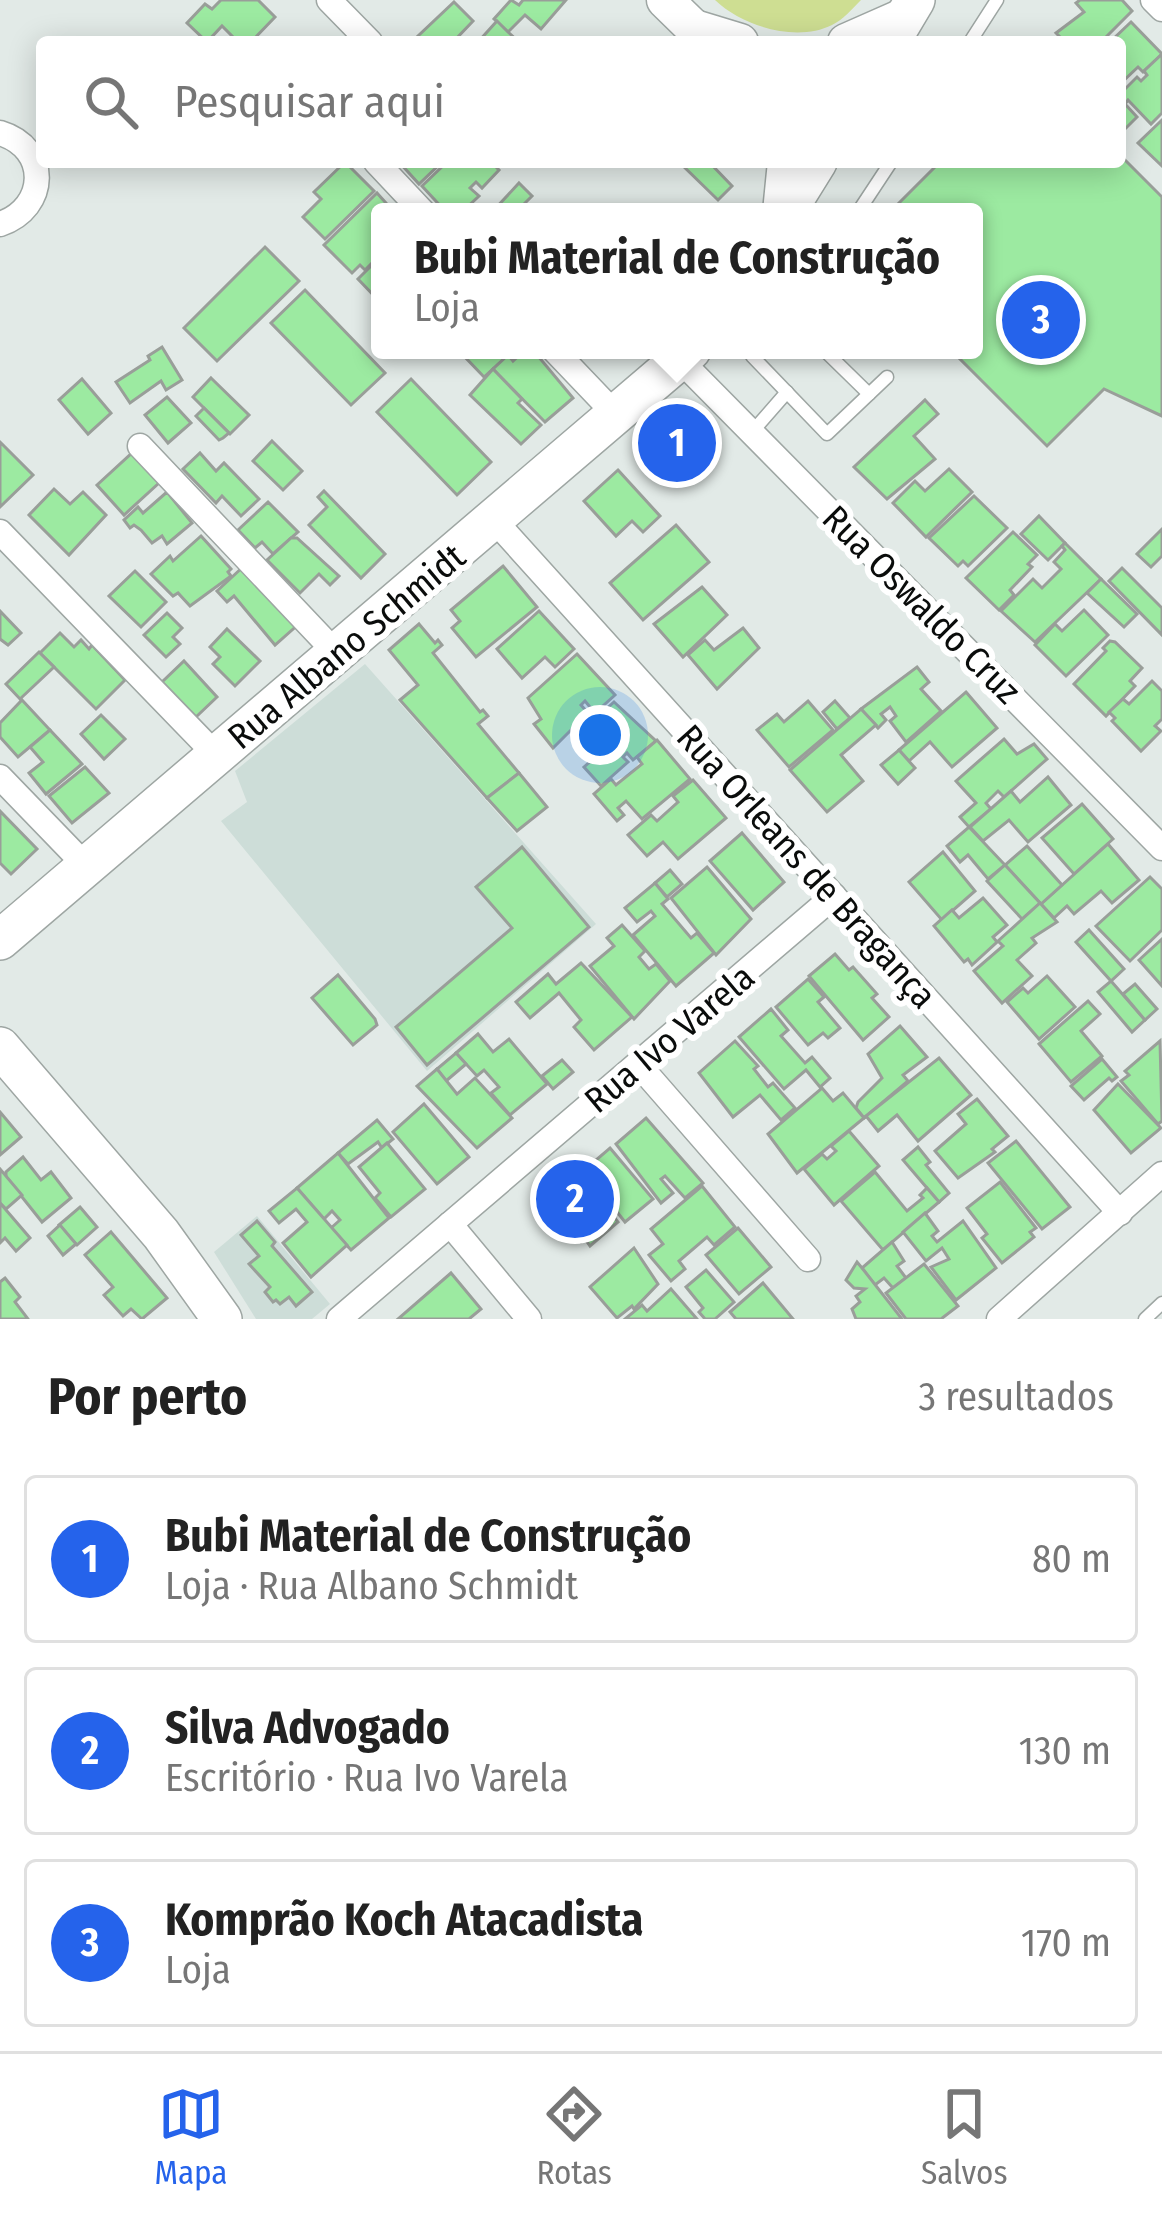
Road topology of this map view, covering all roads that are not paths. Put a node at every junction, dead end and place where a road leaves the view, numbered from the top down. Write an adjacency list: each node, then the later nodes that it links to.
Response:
1 (329, 0): 8 (street)
2 (664, 0): 7 (street)
3 (998, 0): 10 (lane)
4 (1153, 0): 5 (street)
5 (1162, 9)
6 (903, 19): 9 (street)
7 (701, 35)
8 (364, 36)
9 (861, 36)
10 (974, 36)
11 (0, 133): 20 (street)
12 (382, 168): 16 (street)
13 (786, 168): 17 (street)
14 (813, 168): 18 (main road)
15 (887, 168): 19 (lane)
16 (415, 203)
17 (784, 203)
18 (790, 203)
19 (864, 203)
20 (0, 224)
21 (563, 359): 29 (street)
22 (683, 359): 29 (main road, Rua Albano Schmidt)
23 (689, 359): 30 (street, Rua Oswaldo Cruz)
24 (755, 359): 27 (lane)
25 (833, 359): 28 (lane)
26 (887, 377): 28 (lane)
27 (787, 392): 28 (lane); 30 (lane)
28 (869, 394)
29 (617, 416): 32 (main road, Rua Albano Schmidt)
30 (752, 432): 37 (street, Rua Oswaldo Cruz)
31 (140, 446): 34 (street)
32 (494, 520): 34 (main road, Rua Albano Schmidt); 39 (street, Rua Orleans de Bragança)
33 (0, 532): 35 (street)
34 (337, 654): 35 (main road, Rua Albano Schmidt)
35 (217, 756): 38 (main road, Rua Albano Schmidt)
36 (0, 777): 38 (street)
37 (1162, 848)
38 (87, 867): 40 (main road, Rua Albano Schmidt)
39 (834, 896): 42 (street, Rua Ivo Varela); 44 (street, Rua Orleans de Bragança)
40 (0, 940)
41 (0, 1047): 48 (main road)
42 (638, 1064): 45 (street, Rua Ivo Varela); 46 (street)
43 (1162, 1174): 44 (street)
44 (1120, 1213): 51 (street)
45 (450, 1225): 49 (street, Rua Ivo Varela); 50 (street)
46 (808, 1259)
47 (1162, 1303): 52 (lane)
48 (222, 1319)
49 (339, 1319)
50 (529, 1319)
51 (999, 1319)
52 (1145, 1319)

